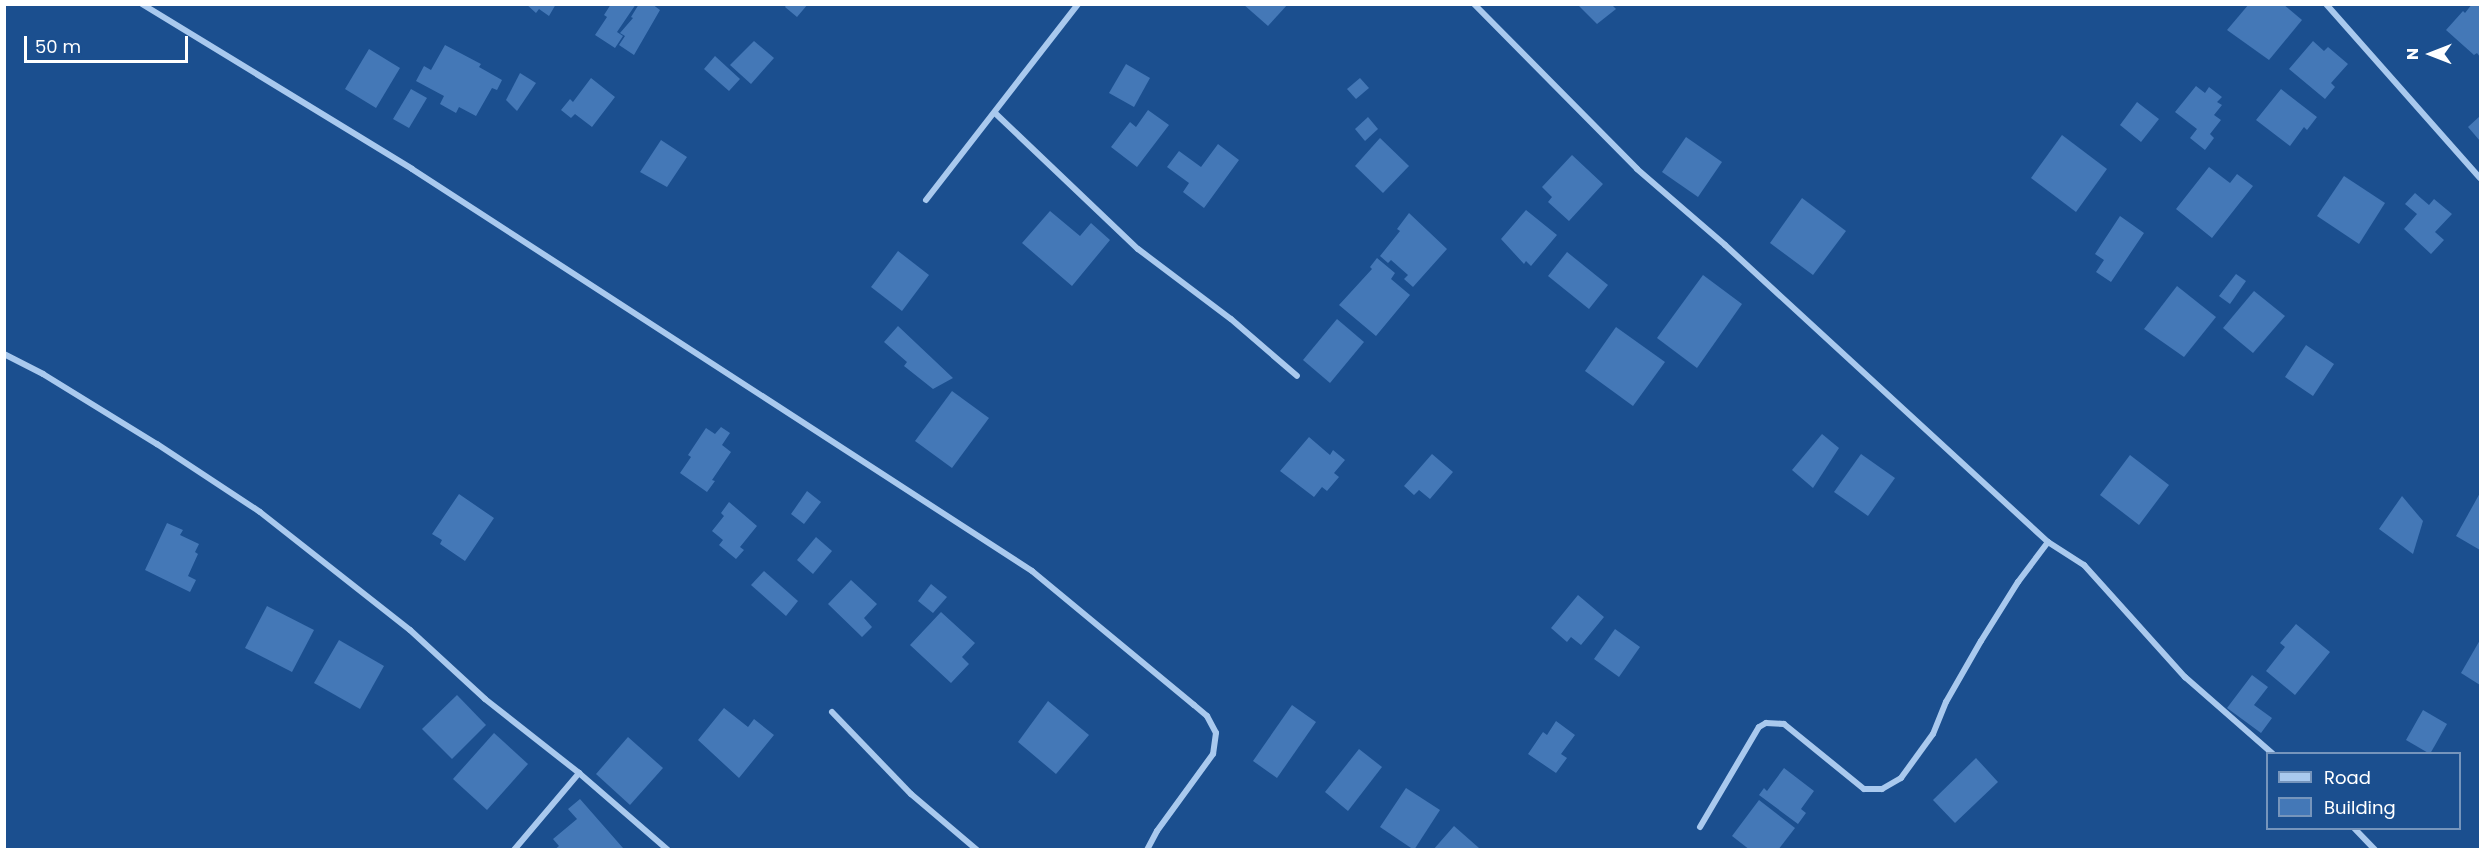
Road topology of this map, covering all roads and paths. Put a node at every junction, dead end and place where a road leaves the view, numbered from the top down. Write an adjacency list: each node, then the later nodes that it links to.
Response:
1 (142, 4): 19 (street)
2 (1078, 4): 5 (street)
3 (1474, 4): 10 (street)
4 (2326, 4): 6 (street)
5 (995, 113): 7 (street); 9 (street)
6 (2481, 178)
7 (926, 200)
8 (4, 354): 13 (street)
9 (1297, 376)
10 (2048, 542): 12 (street); 14 (street)
11 (832, 712): 18 (street)
12 (2272, 752)
13 (579, 773): 16 (street); 17 (street)
14 (1700, 827)
15 (2356, 830): 20 (street)
16 (514, 849)
17 (668, 849)
18 (977, 849)
19 (1147, 849)
20 (2375, 849)

